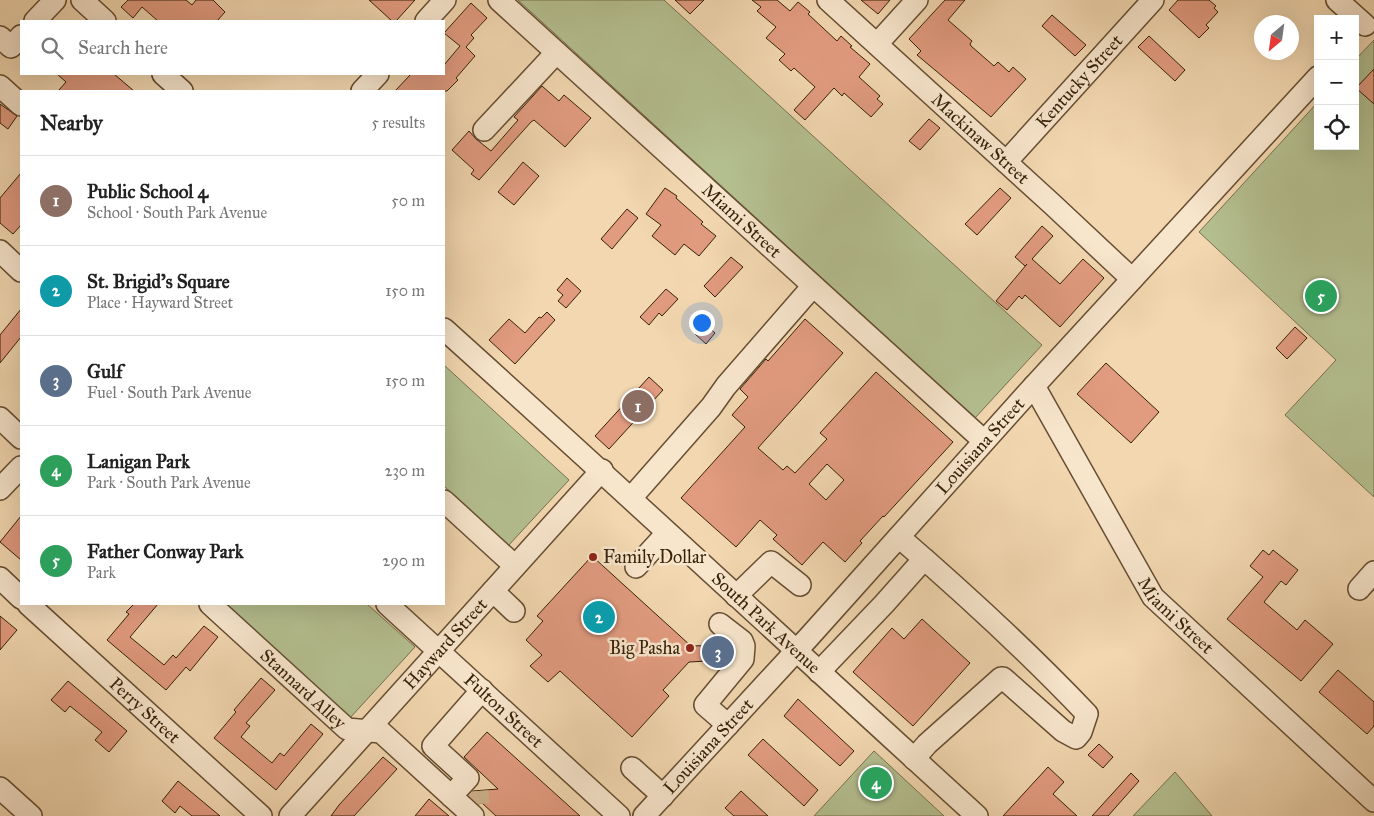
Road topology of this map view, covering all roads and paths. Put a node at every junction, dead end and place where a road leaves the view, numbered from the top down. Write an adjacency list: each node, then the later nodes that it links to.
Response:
1 (55, 0): 9 (street)
2 (82, 0): 10 (street)
3 (445, 0): 11 (street)
4 (498, 0): 16 (street, Miami Street)
5 (828, 0): 15 (street, Mackinaw Street)
6 (917, 0): 15 (street)
7 (1153, 0): 25 (street, Kentucky Street)
8 (1338, 0): 12 (street)
9 (36, 20)
10 (104, 20)
11 (427, 20)
12 (1365, 26)
13 (0, 36): 14 (street)
14 (20, 37)
15 (877, 44): 25 (street, Mackinaw Street)
16 (556, 53): 24 (street); 29 (street, Miami Street)
17 (164, 75): 21 (street)
18 (377, 75): 22 (street)
19 (1314, 81): 28 (street, Louisiana Street)
20 (0, 86): 23 (street)
21 (181, 90)
22 (363, 90)
23 (20, 104)
24 (484, 130)
25 (1006, 162): 28 (street, Mackinaw Street)
26 (0, 251): 27 (street)
27 (20, 269)
28 (1132, 279): 31 (street, Louisiana Street)
29 (813, 286): 34 (street, Miami Street); 38 (street)
30 (445, 330): 36 (street, South Park Avenue)
31 (1034, 386): 34 (street, Louisiana Street); 68 (street, Miami Street)
32 (0, 418): 33 (street)
33 (20, 437)
34 (984, 441): 41 (street, Louisiana Street)
35 (20, 468): 37 (street)
36 (602, 470): 38 (street, South Park Avenue); 43 (street, Hayward Street)
37 (0, 489)
38 (631, 498): 40 (street, South Park Avenue)
39 (445, 502): 43 (street)
40 (668, 533): 44 (street); 51 (street, South Park Avenue)
41 (899, 537): 42 (street); 57 (street, Louisiana Street)
42 (924, 559): 58 (street); 62 (street)
43 (515, 566): 49 (street, Hayward Street)
44 (636, 567)
45 (1374, 572): 48 (street)
46 (0, 578): 50 (street)
47 (800, 585): 51 (street)
48 (1359, 589)
49 (493, 591): 55 (street); 56 (street, Hayward Street)
50 (20, 597)
51 (739, 598): 57 (street, South Park Avenue); 60 (street)
52 (29, 605): 70 (street, Perry Street)
53 (211, 605): 61 (street, Stannard Alley)
54 (387, 605): 56 (street, Fulton Street)
55 (514, 611)
56 (438, 651): 59 (street, Fulton Street); 61 (street, Hayward Street)
57 (796, 651): 58 (street, South Park Avenue); 60 (street, Louisiana Street)
58 (819, 672): 62 (street, South Park Avenue)
59 (482, 690): 67 (street); 72 (street, Fulton Street)
60 (728, 725): 66 (street, Louisiana Street)
61 (365, 732): 65 (street, Stannard Alley); 71 (street, Hayward Street)
62 (914, 758): 74 (street, South Park Avenue)
63 (632, 768): 66 (street)
64 (0, 788): 69 (street)
65 (451, 796): 67 (street, Stannard Alley); 67 (street)
66 (663, 796): 73 (street, Louisiana Street)
67 (475, 801)
68 (1374, 801)
69 (31, 816)
70 (261, 816)
71 (290, 816)
72 (619, 816)
73 (644, 816)
74 (977, 816)

